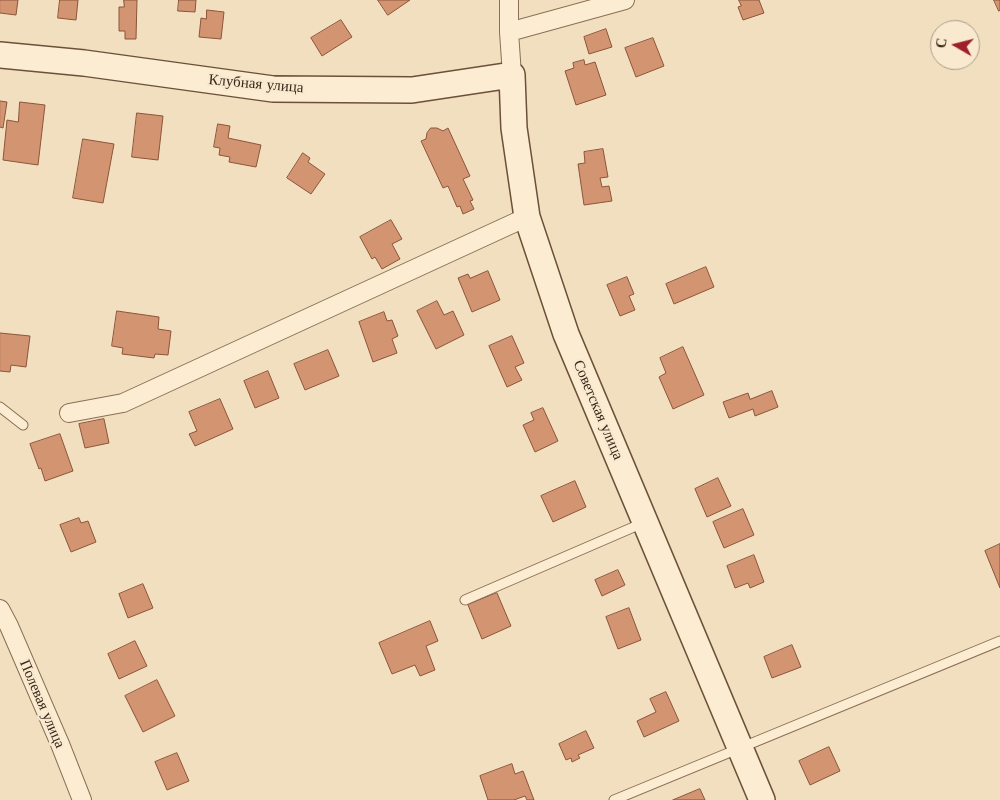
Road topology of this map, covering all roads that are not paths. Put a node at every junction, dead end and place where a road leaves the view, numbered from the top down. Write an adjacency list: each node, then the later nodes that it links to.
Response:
1 (509, 0): 3 (street, Советская улица)
2 (625, 0): 3 (street)
3 (509, 32): 5 (street, Советская улица)
4 (0, 55): 5 (street, Клубная улица)
5 (512, 75): 6 (street, Советская улица)
6 (526, 217): 8 (street); 10 (street, Советская улица)
7 (0, 407): 9 (lane)
8 (69, 413)
9 (23, 425)
10 (645, 522): 11 (lane); 14 (street, Советская улица)
11 (465, 600)
12 (0, 609): 15 (street, Полевая улица)
13 (1000, 641): 14 (lane)
14 (740, 747): 16 (lane); 17 (street, Советская улица)
15 (82, 800)
16 (614, 800)
17 (762, 800)

